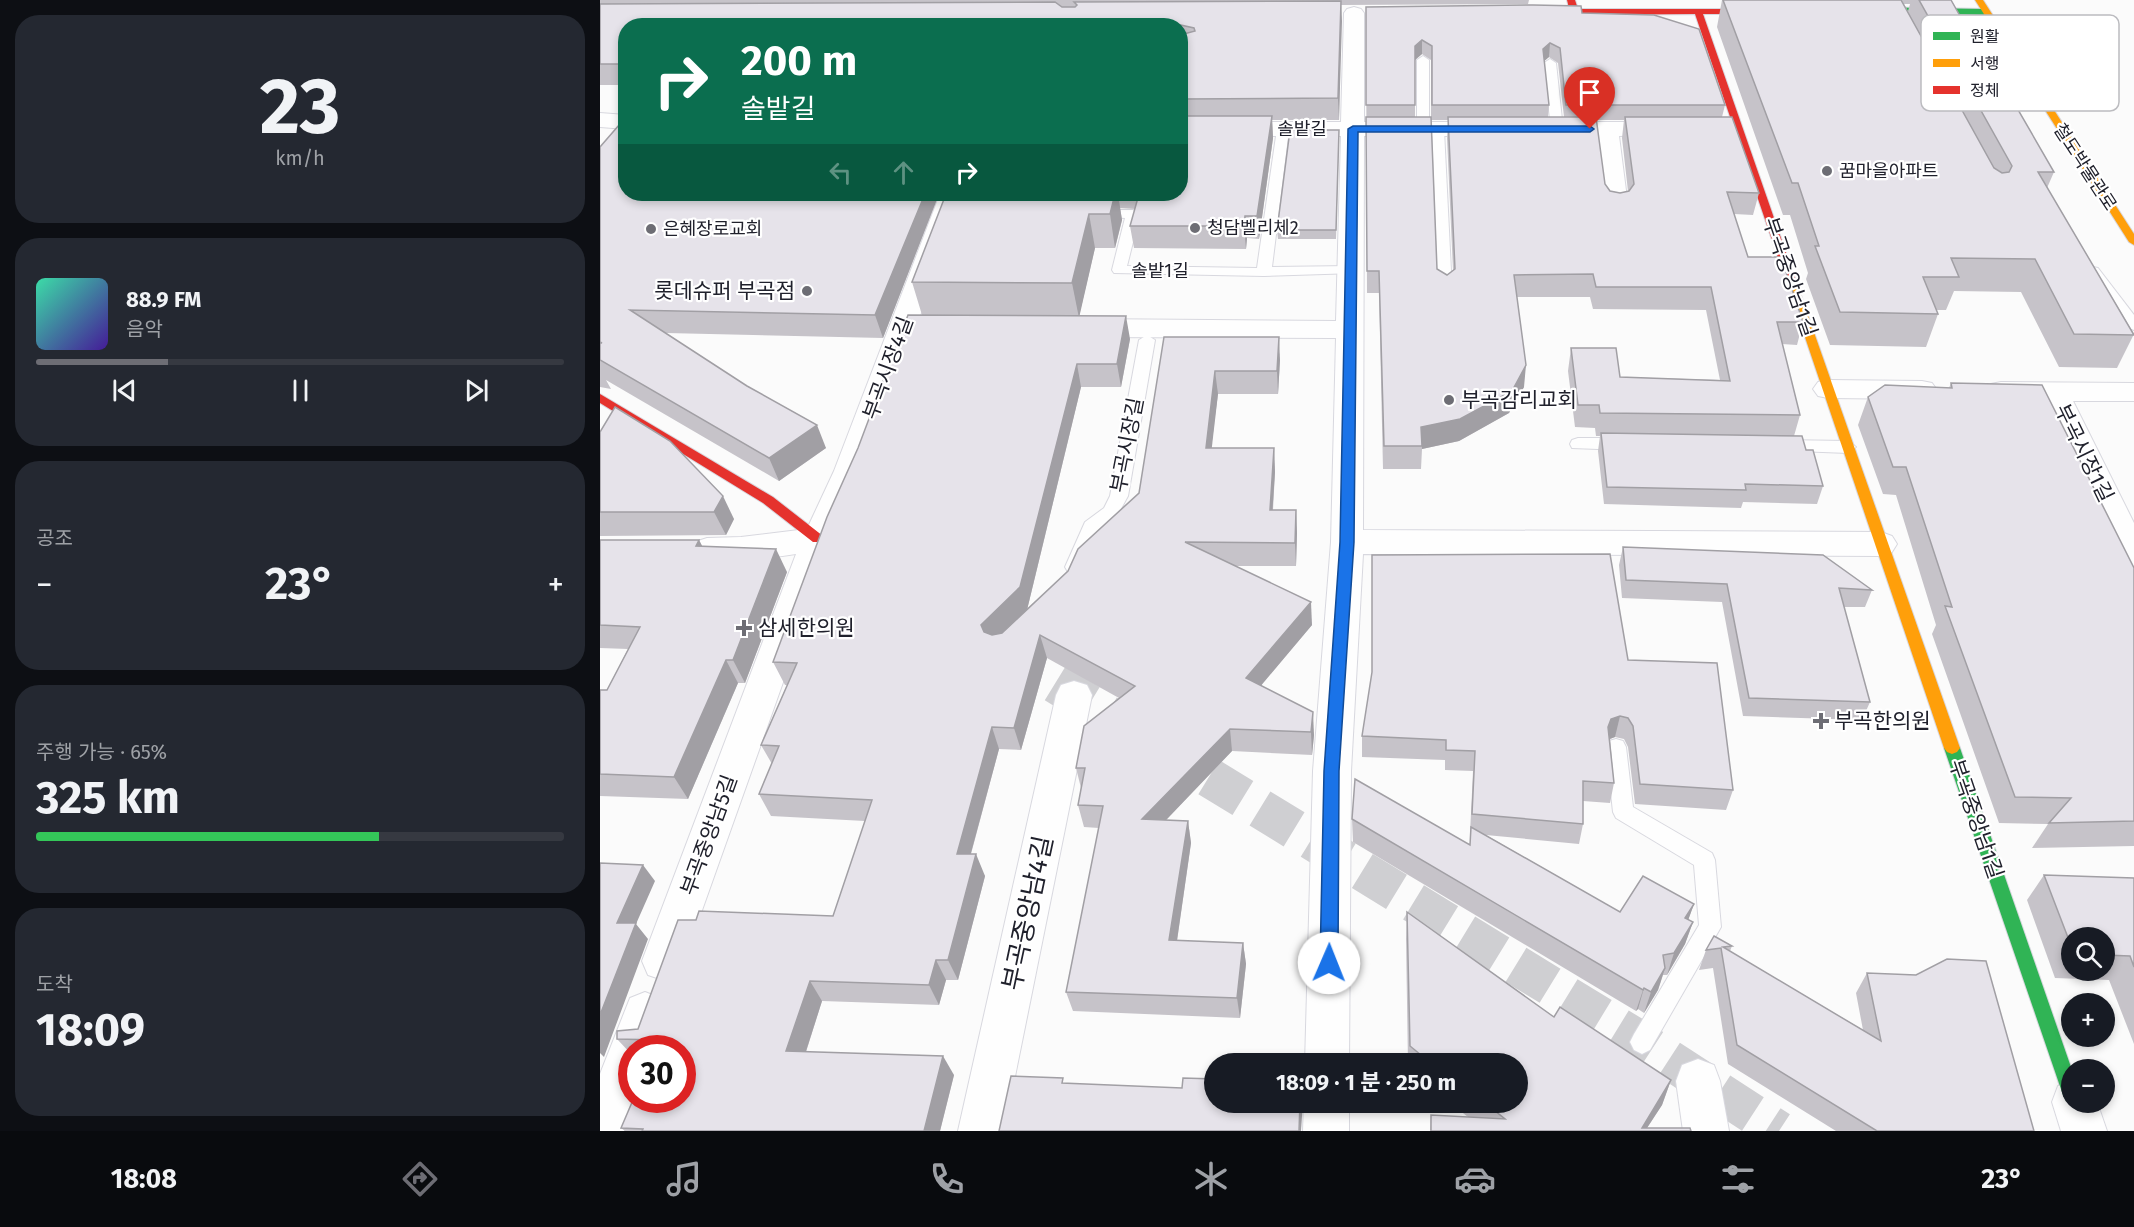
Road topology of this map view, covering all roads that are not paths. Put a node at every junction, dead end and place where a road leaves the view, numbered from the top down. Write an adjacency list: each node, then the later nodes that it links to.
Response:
1 (1573, 6): 4 (street); 6 (street)
2 (1982, 6): 3 (street)
3 (1845, 10)
4 (1698, 11): 5 (street); 23 (street, 부곡중앙남1길)
5 (1732, 11)
6 (1551, 12)
7 (1331, 13): 8 (street)
8 (1354, 13): 9 (street); 17 (street)
9 (1377, 13)
10 (1423, 60): 18 (lane)
11 (1550, 63): 21 (lane)
12 (2050, 111): 27 (street, 철도박물관로)
13 (600, 120): 14 (street)
14 (618, 121)
15 (1188, 129): 16 (street, 솔밭길)
16 (1283, 129): 17 (street, 솔밭길); 30 (lane)
17 (1353, 129): 18 (street, 솔밭길); 29 (street)
18 (1430, 129): 19 (street, 솔밭길); 31 (lane)
19 (1509, 129)
20 (1533, 129): 21 (street)
21 (1557, 129): 22 (street)
22 (1606, 129): 23 (street); 25 (street)
23 (1718, 129): 36 (street, 부곡중앙남1길)
24 (953, 203): 45 (street, 부곡시장4길)
25 (1616, 206)
26 (1086, 212): 30 (lane, 솔밭1길)
27 (2134, 242)
28 (2080, 255): 32 (lane)
29 (1351, 270): 30 (lane); 34 (street)
30 (1264, 272)
31 (1445, 291)
32 (2134, 325)
33 (1062, 327): 34 (street)
34 (1350, 330): 46 (street)
35 (1148, 340): 50 (lane, 부곡시장길)
36 (1828, 389): 37 (street, 부곡시장1길); 44 (street, 부곡중앙남1길)
37 (2054, 392): 38 (street); 49 (street, 부곡시장1길)
38 (2134, 392)
39 (610, 405): 40 (street); 45 (street)
40 (605, 438)
41 (1578, 444): 42 (lane)
42 (1637, 444)
43 (1766, 446): 44 (lane)
44 (1848, 447): 47 (street, 부곡중앙남1길)
45 (818, 539): 48 (street); 59 (street, 부곡중앙남5길)
46 (1347, 542): 47 (street); 54 (street)
47 (1881, 544): 55 (street, 부곡중앙남1길)
48 (682, 550)
49 (2134, 556)
50 (1066, 588)
51 (1074, 695): 60 (street, 부곡중앙남4길)
52 (1616, 747): 53 (lane)
53 (1642, 1042)
54 (1327, 1053)
55 (2061, 1063)
56 (1698, 1081): 62 (street)
57 (1327, 1113): 61 (street)
58 (2078, 1113): 63 (street)
59 (601, 1131)
60 (981, 1131)
61 (1326, 1131)
62 (1706, 1131)
63 (2084, 1131)

